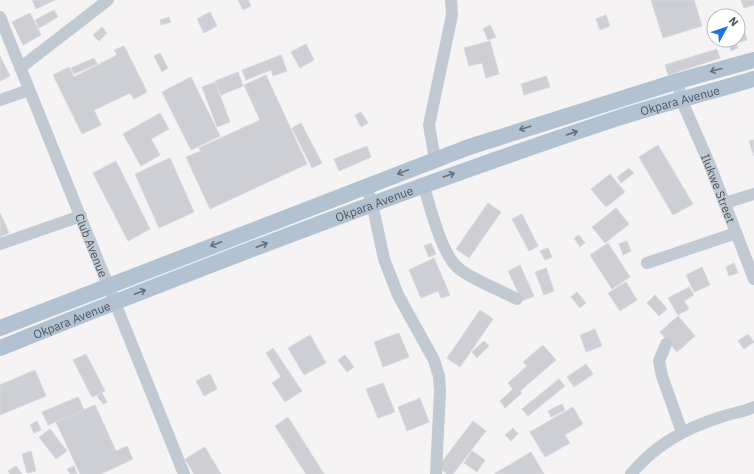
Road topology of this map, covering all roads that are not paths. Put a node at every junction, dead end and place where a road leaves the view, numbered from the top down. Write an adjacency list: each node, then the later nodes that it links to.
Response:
1 (108, 0): 5 (street)
2 (451, 0): 11 (street)
3 (0, 17): 5 (street, Club Avenue)
4 (754, 60): 7 (main road, Okpara Avenue, one-way to 7)
5 (20, 68): 8 (street, Club Avenue)
6 (754, 79): 9 (main road, Okpara Avenue)
7 (678, 81): 9 (street, Ilukwe Street); 11 (main road, Okpara Avenue, one-way to 11)
8 (29, 90): 10 (street); 17 (street, Club Avenue)
9 (681, 99): 12 (main road, Okpara Avenue, one-way to 9); 16 (street, Ilukwe Street)
10 (0, 100)
11 (435, 160): 13 (main road, Okpara Avenue, one-way to 13)
12 (423, 184): 15 (main road, Okpara Avenue); 23 (street)
13 (366, 186): 15 (street); 22 (main road, Okpara Avenue, one-way to 22)
14 (754, 194): 16 (street)
15 (372, 203): 24 (main road, Okpara Avenue, one-way to 15); 31 (street)
16 (725, 203): 18 (street, Ilukwe Street)
17 (81, 216): 19 (street); 22 (street, Club Avenue)
18 (736, 233): 20 (street); 21 (street, Ilukwe Street)
19 (0, 244)
20 (647, 263)
21 (754, 279)
22 (109, 285): 24 (street, Club Avenue); 25 (main road, Okpara Avenue)
23 (517, 299)
24 (114, 302): 27 (main road, Okpara Avenue); 30 (street, Club Avenue)
25 (0, 328)
26 (666, 344): 29 (street)
27 (0, 348)
28 (753, 409): 29 (street)
29 (682, 432): 32 (street)
30 (184, 474)
31 (436, 474)
32 (631, 474)

